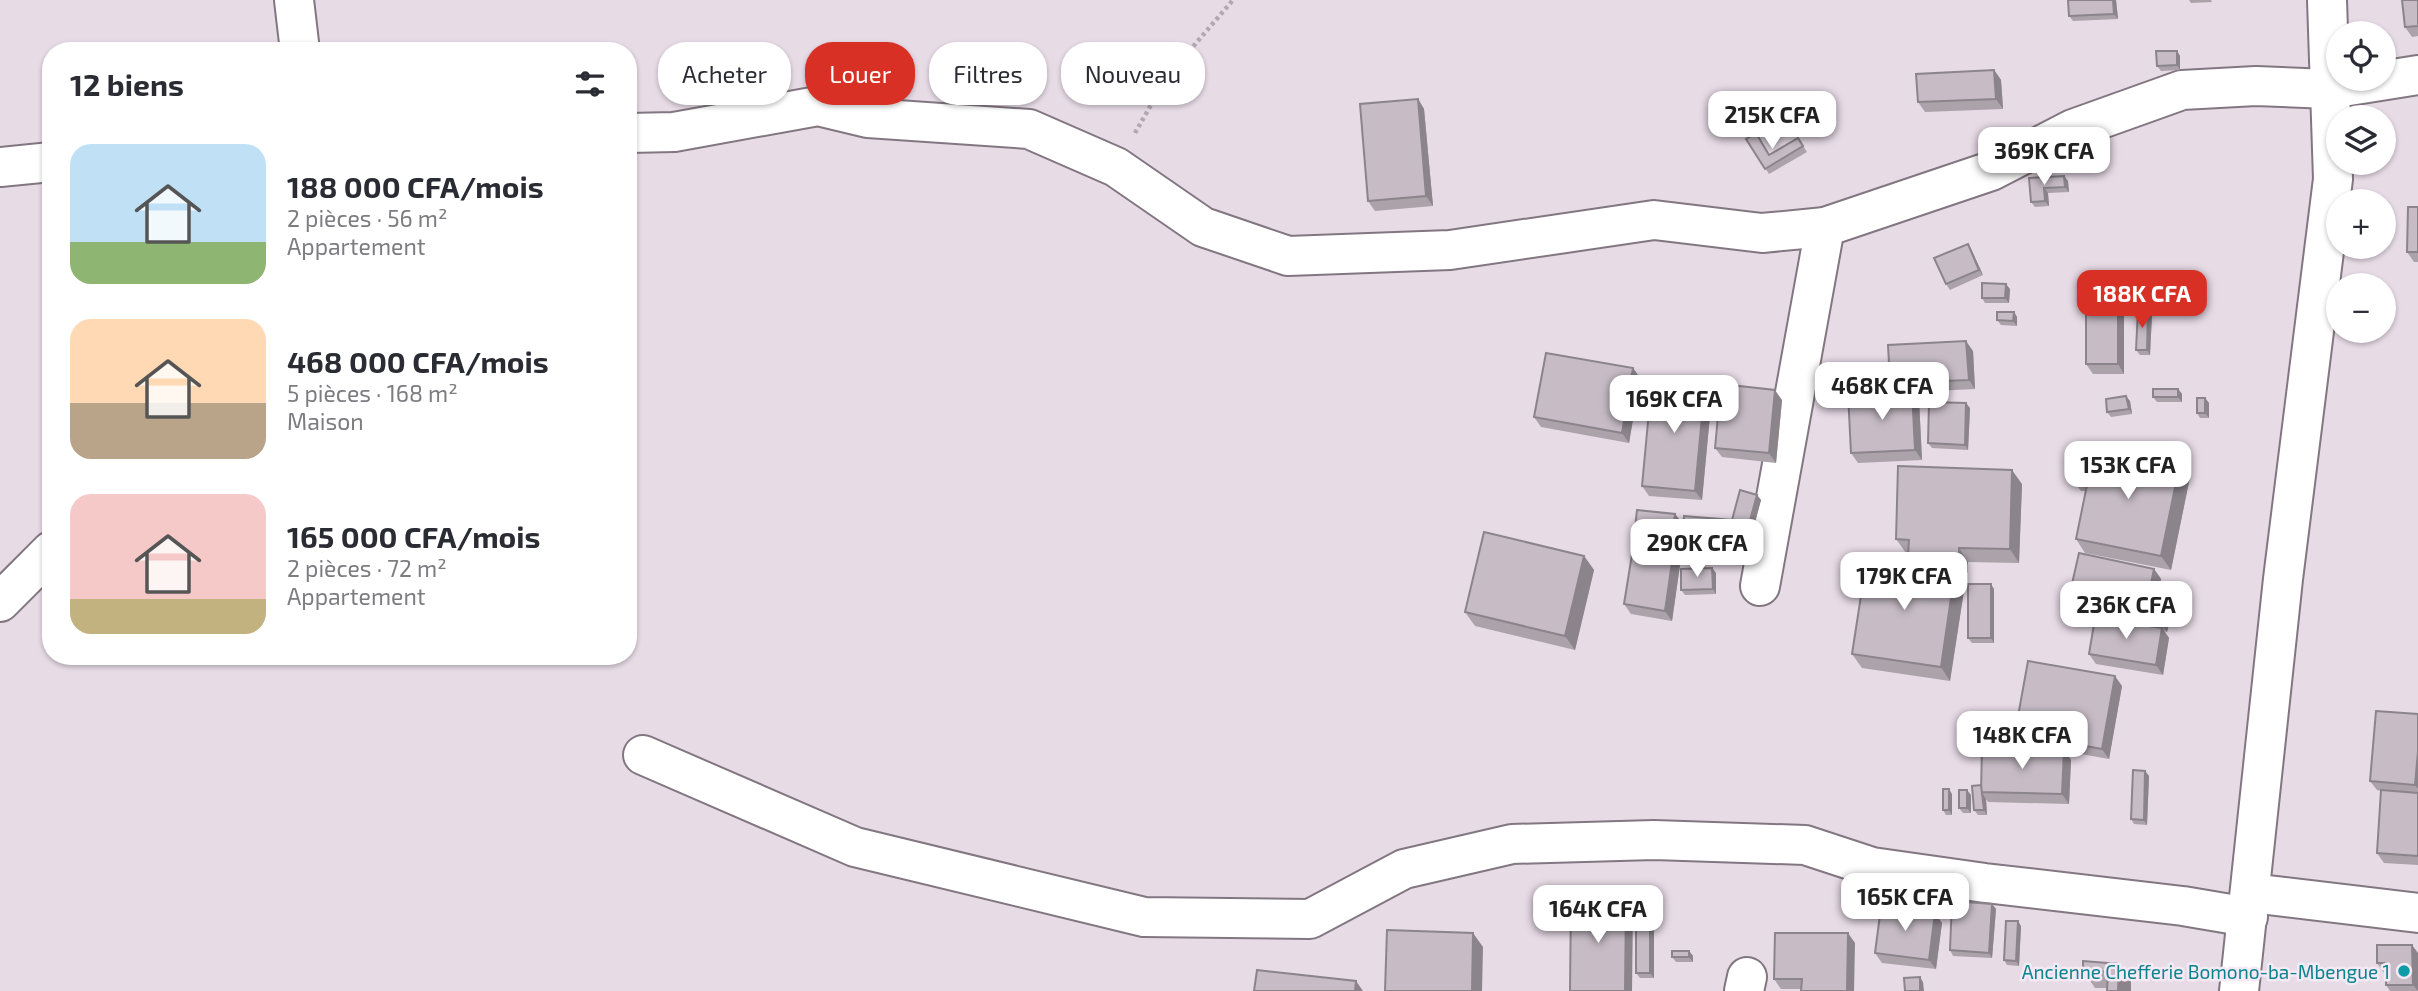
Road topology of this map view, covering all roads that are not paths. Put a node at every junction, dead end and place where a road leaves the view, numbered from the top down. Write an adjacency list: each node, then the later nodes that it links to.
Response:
1 (294, 0): 4 (main road)
2 (2327, 0): 3 (main road)
3 (2328, 21)
4 (299, 42)
5 (2418, 75): 6 (main road)
6 (2396, 78)
7 (2326, 89): 12 (main road)
8 (2330, 91): 17 (main road)
9 (637, 133): 12 (main road)
10 (42, 163): 11 (main road)
11 (0, 167)
12 (1825, 227): 14 (main road)
13 (42, 560): 15 (main road)
14 (1760, 586)
15 (0, 602)
16 (643, 755): 17 (main road)
17 (2249, 905): 18 (main road); 19 (main road)
18 (2418, 913)
19 (2239, 991)

